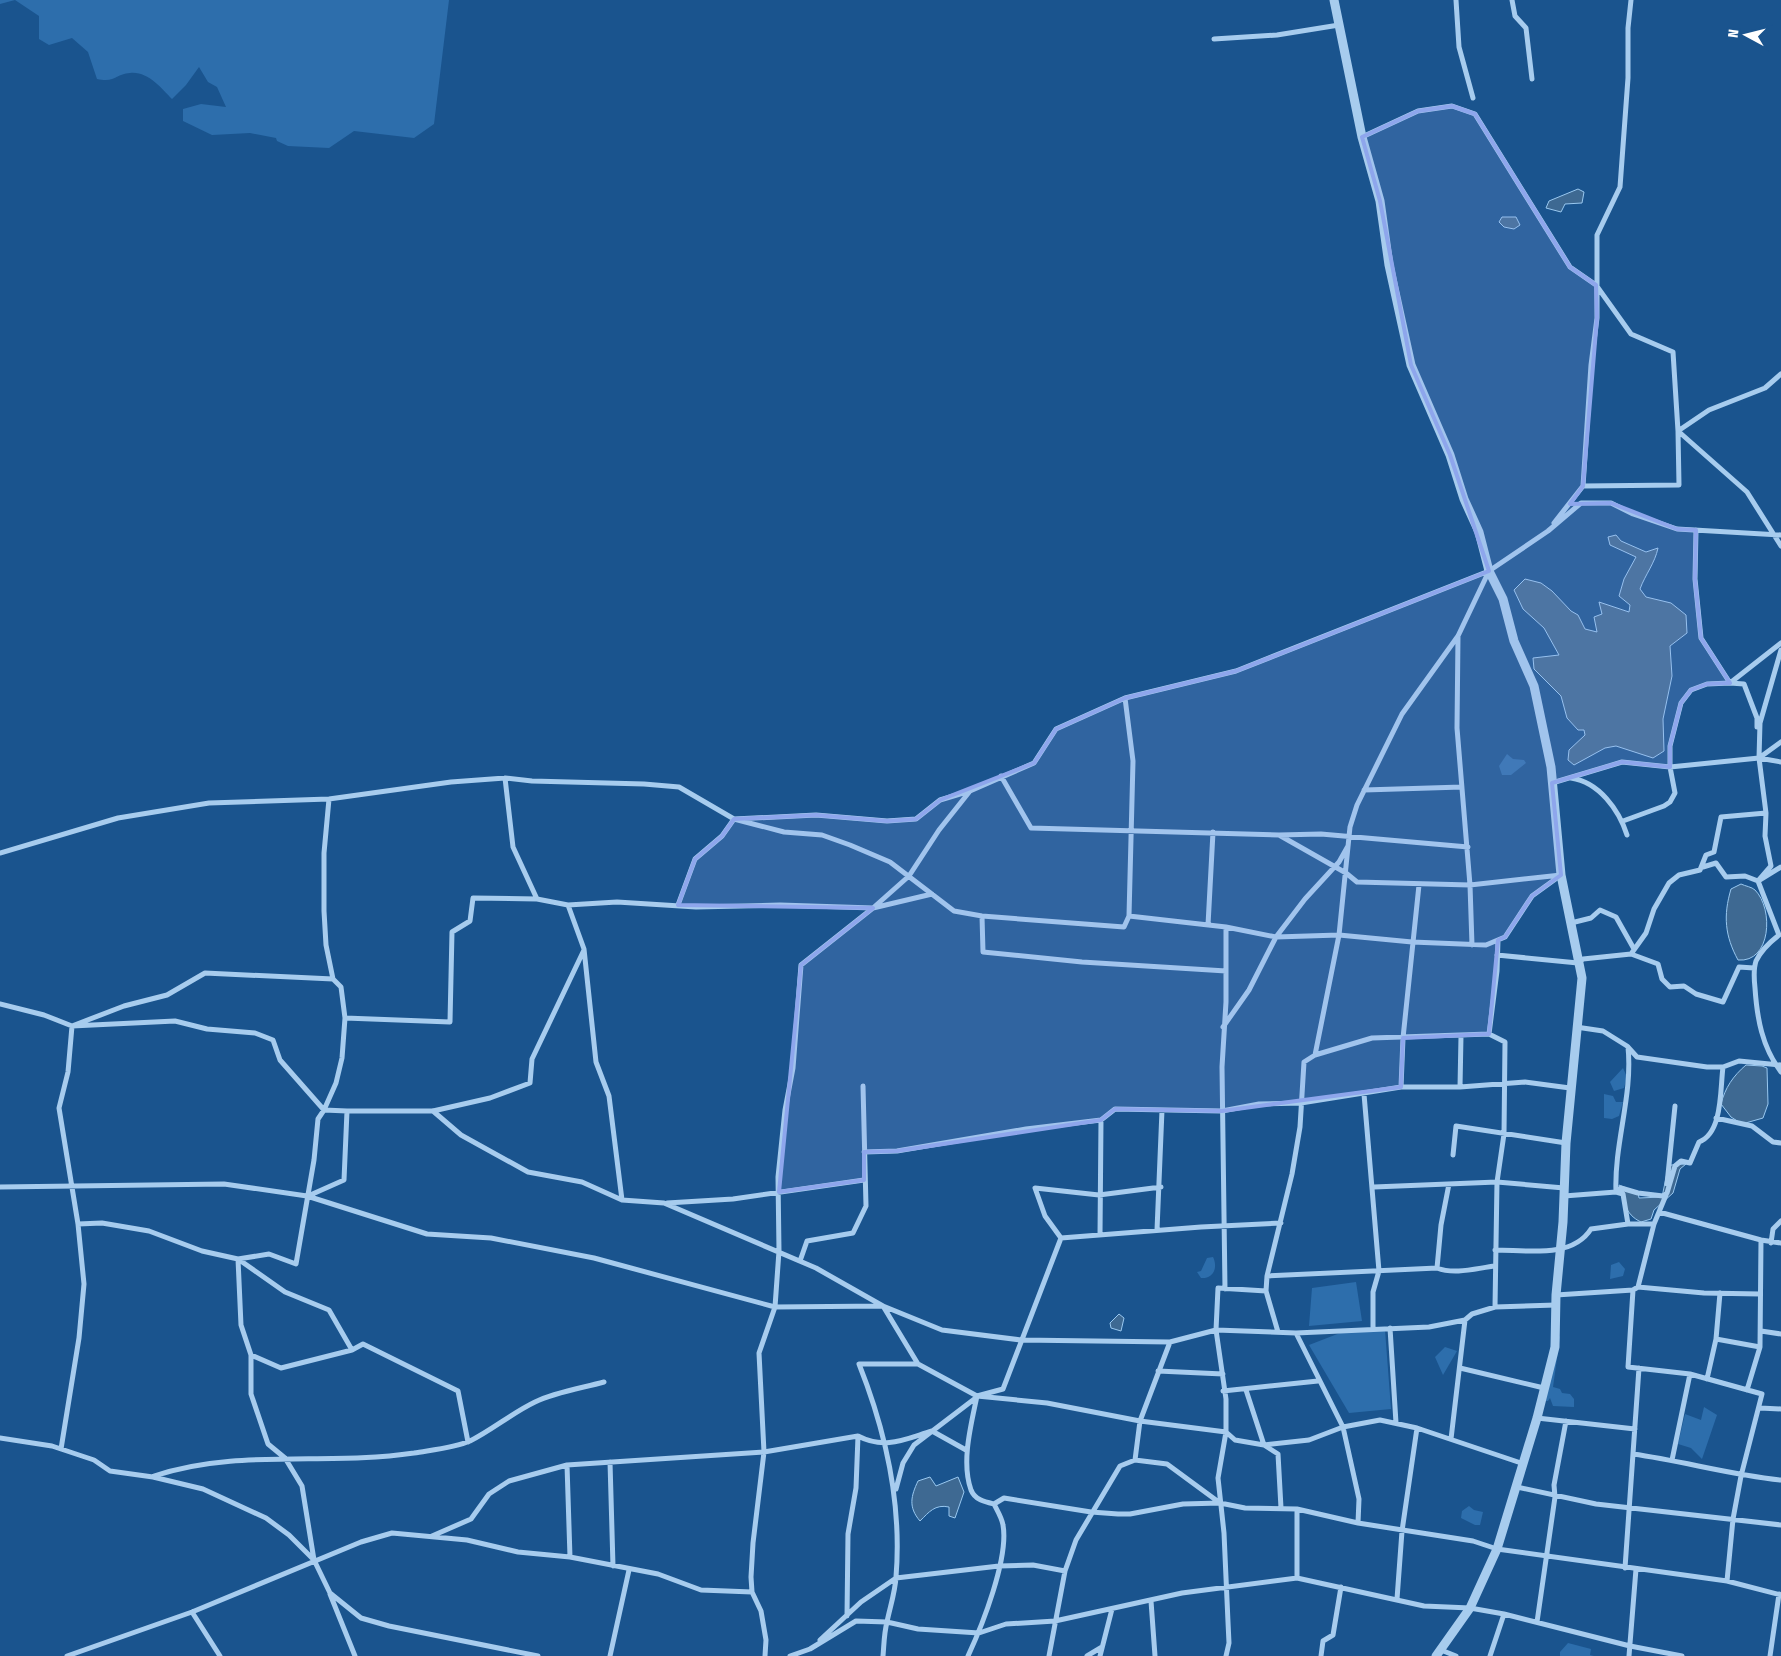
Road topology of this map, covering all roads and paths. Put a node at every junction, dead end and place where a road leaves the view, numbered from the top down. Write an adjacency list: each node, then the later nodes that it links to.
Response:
1 (1334, 0): 5 (street)
2 (1456, 0): 8 (street)
3 (1512, 0): 7 (street)
4 (1631, 0): 10 (street)
5 (1339, 25): 6 (street); 9 (street)
6 (1214, 39)
7 (1532, 78)
8 (1473, 98)
9 (1362, 137): 10 (street); 19 (street)
10 (1596, 285): 13 (street); 14 (street)
11 (1781, 373): 12 (street); 13 (street)
12 (1781, 380)
13 (1678, 430): 14 (street); 17 (street)
14 (1583, 486): 16 (street)
15 (1696, 530): 16 (street); 17 (street); 23 (street)
16 (1548, 532): 19 (street)
17 (1778, 535): 18 (street)
18 (1781, 546)
19 (1489, 571): 20 (street); 24 (street); 32 (street)
20 (1458, 636): 33 (street); 34 (street)
21 (1781, 643): 23 (street)
22 (1781, 650): 26 (street)
23 (1730, 683): 26 (street); 28 (street)
24 (1125, 698): 29 (street); 40 (street)
25 (1781, 742): 26 (street)
26 (1759, 758): 27 (street); 28 (street); 37 (street)
27 (1781, 762)
28 (1670, 767): 31 (street); 39 (street)
29 (1001, 776): 35 (street); 40 (street)
30 (505, 778): 36 (street); 38 (street); 58 (street)
31 (1566, 778): 32 (street); 39 (street)
32 (1552, 783): 52 (street)
33 (1462, 787): 34 (street); 46 (street)
34 (1364, 790): 44 (street)
35 (970, 791): 38 (street); 53 (street)
36 (329, 799): 47 (street); 79 (street)
37 (1766, 813): 49 (street); 54 (street)
38 (734, 819): 53 (street); 60 (street)
39 (1623, 820): 43 (street)
40 (1132, 832): 41 (street); 63 (street)
41 (1213, 832): 42 (street); 65 (street)
42 (1279, 835): 44 (street); 48 (street)
43 (1627, 835)
44 (1349, 836): 45 (street); 46 (street)
45 (1349, 843): 48 (street); 51 (street)
46 (1468, 847): 56 (street)
47 (0, 853)
48 (1334, 867): 51 (street); 69 (street)
49 (1703, 867): 54 (street); 74 (street)
50 (1781, 867): 54 (street)
51 (1346, 872): 55 (street); 68 (street)
52 (1561, 874): 56 (street); 64 (street); 70 (street)
53 (909, 876): 57 (street); 61 (street)
54 (1758, 881): 67 (street)
55 (1418, 884): 56 (street); 71 (street)
56 (1470, 885): 72 (street)
57 (932, 894): 61 (street); 62 (street)
58 (537, 899): 59 (street); 81 (street)
59 (568, 905): 60 (street); 73 (street)
60 (678, 905): 61 (street)
61 (873, 908): 120 (street)
62 (982, 916): 63 (street); 78 (street)
63 (1129, 916): 65 (street)
64 (1571, 923): 74 (street); 76 (street)
65 (1208, 925): 66 (street)
66 (1226, 927): 69 (street); 78 (street)
67 (1780, 934): 77 (street)
68 (1339, 935): 69 (street); 71 (street); 89 (street)
69 (1276, 936): 84 (street)
70 (1498, 940): 72 (street); 75 (street)
71 (1412, 942): 72 (street); 87 (street)
72 (1472, 945)
73 (584, 949): 104 (street); 126 (street)
74 (1632, 952): 76 (street); 77 (street)
75 (1497, 955): 76 (street); 85 (street)
76 (1578, 963): 83 (street)
77 (1754, 968): 90 (street)
78 (1226, 971): 84 (street)
79 (333, 979): 81 (street); 82 (street)
80 (0, 1004): 82 (street)
81 (345, 1018): 101 (street)
82 (72, 1026): 101 (street); 116 (street)
83 (1576, 1027): 88 (street); 97 (street)
84 (1223, 1028): 105 (street)
85 (1489, 1034): 86 (street); 93 (street)
86 (1461, 1036): 87 (street); 95 (street)
87 (1403, 1038): 89 (street); 96 (street)
88 (1628, 1046): 91 (street); 122 (street)
89 (1314, 1055): 99 (street)
90 (1778, 1065): 91 (street); 92 (street)
91 (1723, 1067): 106 (street)
92 (1781, 1072)
93 (1505, 1083): 95 (street); 97 (street); 108 (street)
94 (863, 1086): 111 (street)
95 (1460, 1087): 96 (street)
96 (1401, 1088): 98 (street)
97 (1570, 1088): 109 (street)
98 (1364, 1094): 99 (street); 119 (street)
99 (1301, 1103): 105 (street); 130 (street)
100 (1675, 1106): 123 (street)
101 (324, 1110): 103 (street); 125 (street)
102 (1162, 1110): 105 (street); 107 (street); 118 (street)
103 (347, 1111): 104 (street); 125 (street)
104 (433, 1111): 126 (street)
105 (1222, 1111): 134 (street)
106 (1716, 1118): 110 (street); 123 (street)
107 (1100, 1120): 111 (street); 124 (street)
108 (1504, 1133): 109 (street); 112 (street); 114 (street)
109 (1566, 1143): 121 (street)
110 (1781, 1143)
111 (864, 1152): 113 (street)
112 (1453, 1155)
113 (864, 1180): 120 (street); 145 (street)
114 (1497, 1182): 115 (street); 121 (street); 141 (street)
115 (1449, 1184): 119 (street); 147 (street)
116 (72, 1186): 117 (street); 125 (street); 131 (street)
117 (0, 1187)
118 (1161, 1187): 124 (street); 135 (street)
119 (1374, 1187): 148 (street)
120 (779, 1192): 127 (street); 143 (street)
121 (1564, 1192): 122 (street); 142 (street)
122 (1616, 1192): 123 (street); 132 (street)
123 (1667, 1193): 128 (street)
124 (1099, 1195): 136 (street); 137 (street)
125 (307, 1196): 144 (street); 158 (street)
126 (622, 1200): 127 (street)
127 (664, 1203): 143 (street)
128 (1659, 1212): 133 (street); 138 (street)
129 (1781, 1222): 139 (street)
130 (1281, 1223): 134 (street); 149 (street)
131 (78, 1224): 144 (street); 205 (street)
132 (1628, 1224): 133 (street); 142 (street)
133 (1654, 1224): 151 (street)
134 (1225, 1225): 135 (street); 150 (street)
135 (1157, 1230): 136 (street)
136 (1100, 1235): 137 (street)
137 (1061, 1238): 169 (street)
138 (1761, 1240): 139 (street); 154 (street)
139 (1771, 1242): 140 (street)
140 (1781, 1243)
141 (1495, 1250): 142 (street); 146 (street)
142 (1559, 1250): 155 (street)
143 (779, 1251): 145 (street); 158 (street)
144 (238, 1260): 172 (street); 173 (street)
145 (800, 1261): 157 (street)
146 (1495, 1266): 147 (street); 159 (street)
147 (1437, 1268): 148 (street)
148 (1379, 1271): 149 (street); 161 (street)
149 (1267, 1276): 152 (street)
150 (1225, 1288): 152 (street); 163 (street)
151 (1636, 1289): 153 (street); 155 (street); 176 (street)
152 (1266, 1290): 165 (street)
153 (1720, 1293): 154 (street); 168 (street)
154 (1760, 1294): 164 (street)
155 (1556, 1295): 156 (street)
156 (1557, 1305): 159 (street); 183 (street)
157 (883, 1306): 158 (street); 169 (street); 174 (street)
158 (775, 1307): 207 (street)
159 (1495, 1307): 160 (street)
160 (1465, 1320): 162 (street); 175 (street)
161 (1373, 1328): 162 (street); 166 (street)
162 (1390, 1328): 193 (street)
163 (1216, 1330): 165 (street); 170 (street); 178 (street)
164 (1761, 1331): 167 (street); 171 (street)
165 (1278, 1332): 166 (street)
166 (1296, 1334): 181 (street)
167 (1781, 1334)
168 (1716, 1339): 171 (street); 180 (street)
169 (1021, 1340): 170 (street); 187 (street)
170 (1170, 1342): 177 (street)
171 (1760, 1347): 185 (street)
172 (352, 1350): 173 (street); 202 (street)
173 (251, 1354): 209 (street)
174 (918, 1364): 187 (street); 203 (street)
175 (1460, 1368): 183 (street); 201 (street)
176 (1639, 1368): 179 (street); 196 (street)
177 (1158, 1371): 178 (street); 191 (street)
178 (1223, 1374): 186 (street)
179 (1690, 1374): 180 (street); 211 (street)
180 (1707, 1379): 185 (street)
181 (1318, 1381): 184 (street); 194 (street)
182 (604, 1382): 202 (street)
183 (1544, 1388): 190 (street)
184 (1246, 1390): 186 (street); 204 (street)
185 (1747, 1390): 188 (street)
186 (1223, 1391): 198 (street)
187 (977, 1396): 191 (street); 197 (street); 206 (street)
188 (1760, 1408): 189 (street); 215 (street)
189 (1781, 1409)
190 (1537, 1418): 192 (street); 213 (street)
191 (1140, 1421): 198 (street); 210 (street)
192 (1566, 1421): 196 (street); 220 (street)
193 (1396, 1423): 194 (street); 195 (street)
194 (1343, 1426): 204 (street); 228 (street)
195 (1417, 1428): 201 (street); 230 (street)
196 (1635, 1429): 208 (street)
197 (932, 1431): 203 (street); 206 (street); 219 (street)
198 (1226, 1432): 204 (street); 221 (street)
199 (858, 1436): 203 (street); 207 (street); 256 (street)
200 (0, 1438): 205 (street)
201 (1450, 1439): 213 (street)
202 (468, 1442): 209 (street)
203 (884, 1444): 219 (street)
204 (1264, 1445): 223 (street)
205 (61, 1449): 216 (street)
206 (966, 1450): 222 (street)
207 (764, 1452): 212 (street); 247 (street)
208 (1634, 1454): 211 (street); 224 (street)
209 (285, 1458): 216 (street); 235 (street)
210 (1135, 1460): 221 (street); 226 (street)
211 (1672, 1460): 215 (street)
212 (610, 1462): 214 (street); 236 (street)
213 (1521, 1463): 218 (street)
214 (567, 1465): 231 (street); 233 (street)
215 (1741, 1476): 217 (street); 227 (street)
216 (153, 1477): 235 (street)
217 (1781, 1480)
218 (1517, 1487): 220 (street); 232 (street)
219 (895, 1493): 242 (street)
220 (1555, 1497): 224 (street); 234 (street)
221 (1220, 1503): 223 (street); 226 (street); 245 (street)
222 (994, 1504): 226 (street); 237 (street)
223 (1281, 1508): 225 (street)
224 (1630, 1509): 227 (street); 238 (street)
225 (1297, 1510): 228 (street); 243 (street)
226 (1091, 1512): 241 (street)
227 (1733, 1519): 229 (street); 244 (street)
228 (1358, 1523): 230 (street)
229 (1781, 1525)
230 (1402, 1531): 232 (street); 250 (street)
231 (432, 1536): 233 (street); 235 (street)
232 (1497, 1549): 234 (street); 252 (street)
233 (570, 1557): 236 (street)
234 (1545, 1557): 238 (street); 259 (street)
235 (314, 1560): 248 (street); 254 (street)
236 (613, 1566): 240 (street)
237 (999, 1566): 241 (street); 242 (street); 260 (street)
238 (1625, 1568): 239 (street)
239 (1636, 1569): 244 (street); 261 (street)
240 (629, 1570): 247 (street); 269 (street)
241 (1065, 1571): 257 (street)
242 (896, 1578): 256 (street); 258 (street)
243 (1297, 1578): 245 (street); 246 (street)
244 (1727, 1581): 249 (street)
245 (1225, 1586): 251 (street); 279 (street)
246 (1341, 1587): 250 (street); 280 (street)
247 (752, 1592): 270 (street)
248 (330, 1593): 267 (street); 268 (street)
249 (1780, 1594): 285 (street)
250 (1397, 1600): 252 (street)
251 (1151, 1601): 253 (street); 278 (street)
252 (1470, 1608): 255 (street); 264 (street)
253 (1112, 1609): 257 (street); 262 (street)
254 (192, 1612): 265 (street); 266 (street)
255 (1504, 1614): 259 (street); 282 (street)
256 (847, 1616): 263 (street)
257 (1055, 1621): 260 (street); 275 (street)
258 (887, 1622): 260 (street); 263 (street); 273 (street)
259 (1537, 1622): 261 (street)
260 (979, 1633): 274 (street)
261 (1630, 1646): 283 (street); 284 (street)
262 (1102, 1647): 276 (street); 277 (street)
263 (810, 1649): 271 (street); 272 (street)
264 (1439, 1653): 281 (street)
265 (67, 1656)
266 (220, 1656)
267 (355, 1656)
268 (538, 1656)
269 (610, 1656)
270 (765, 1656)
271 (790, 1656)
272 (803, 1656)
273 (883, 1656)
274 (968, 1656)
275 (1049, 1656)
276 (1087, 1656)
277 (1100, 1656)
278 (1155, 1656)
279 (1226, 1656)
280 (1321, 1656)
281 (1456, 1656)
282 (1490, 1656)
283 (1629, 1656)
284 (1682, 1656)
285 (1770, 1656)

